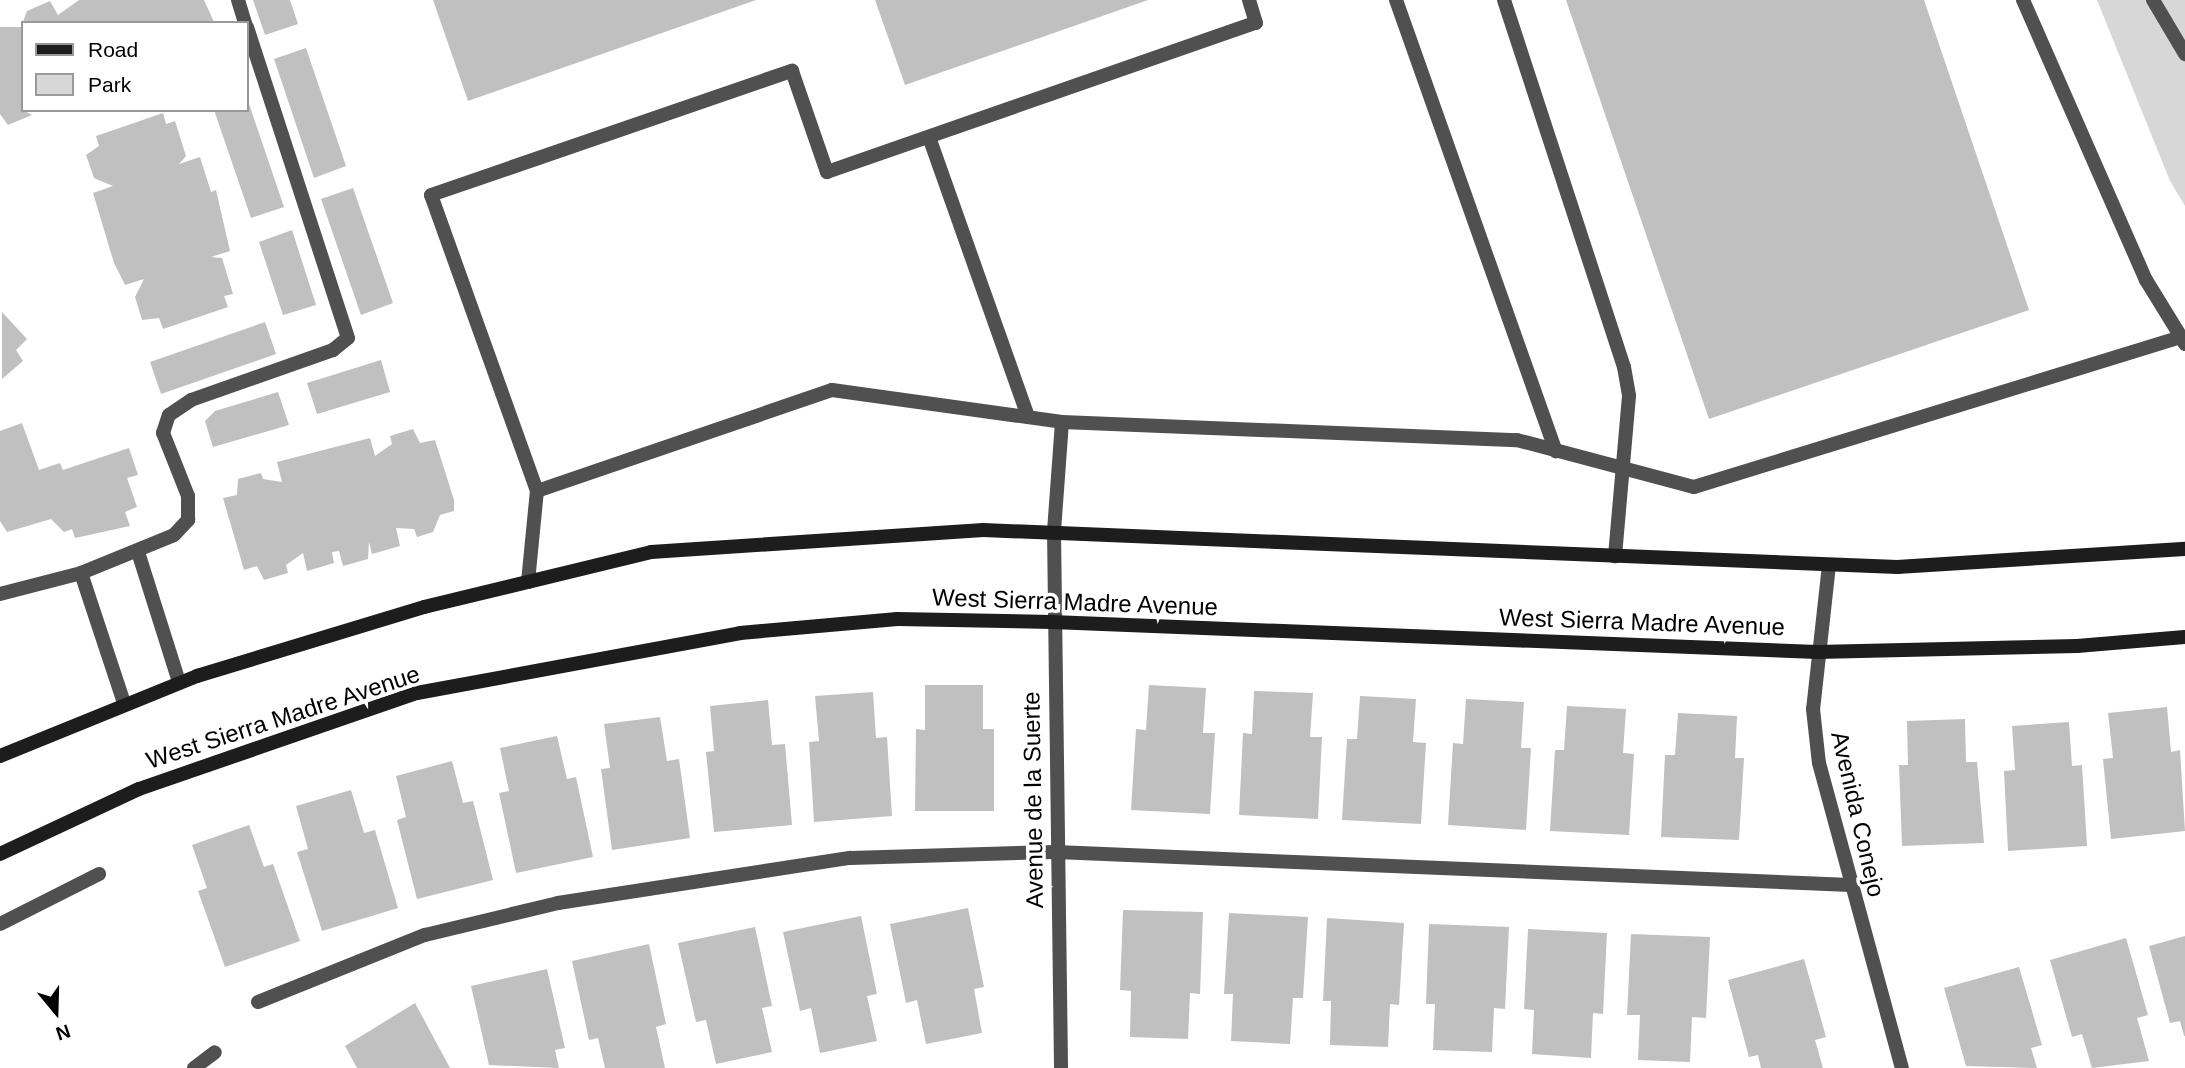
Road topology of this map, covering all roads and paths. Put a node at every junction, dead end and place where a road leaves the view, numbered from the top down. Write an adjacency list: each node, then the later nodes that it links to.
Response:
1 (238, 0): 7 (street)
2 (1249, 0): 10 (street)
3 (1396, 0): 14 (street)
4 (1504, 0): 15 (street)
5 (2024, 0): 11 (street)
6 (2153, 0): 9 (street)
7 (245, 21)
8 (248, 31): 19 (street)
9 (2185, 54)
10 (929, 137): 12 (street); 16 (street)
11 (2183, 341): 15 (street)
12 (1028, 417): 13 (street); 16 (street)
13 (1062, 422): 14 (street); 17 (street, Avenue de la Suerte)
14 (1556, 451): 15 (street)
15 (1621, 468): 20 (street)
16 (537, 491): 23 (street)
17 (1054, 531): 20 (street); 23 (street); 25 (street, Avenue de la Suerte)
18 (2185, 549): 21 (street)
19 (138, 552): 22 (street); 28 (street)
20 (1615, 556): 21 (street)
21 (1829, 565): 27 (street, Avenida Conejo)
22 (81, 573): 24 (street); 29 (street)
23 (528, 582): 28 (street)
24 (0, 594)
25 (1052, 622): 27 (street, West Sierra Madre Avenue); 31 (street, Avenue de la Suerte); 32 (street, West Sierra Madre Avenue)
26 (2185, 636): 27 (street, West Sierra Madre Avenue)
27 (1817, 652): 34 (street, Avenida Conejo)
28 (179, 682): 29 (street)
29 (124, 703): 30 (street)
30 (0, 756)
31 (1056, 852): 34 (street); 36 (street); 39 (street, Avenue de la Suerte)
32 (0, 854)
33 (99, 874): 35 (street)
34 (1850, 885): 40 (street, Avenida Conejo)
35 (0, 924)
36 (258, 1002)
37 (215, 1052): 38 (street)
38 (194, 1068)
39 (1060, 1068)
40 (1902, 1068)

